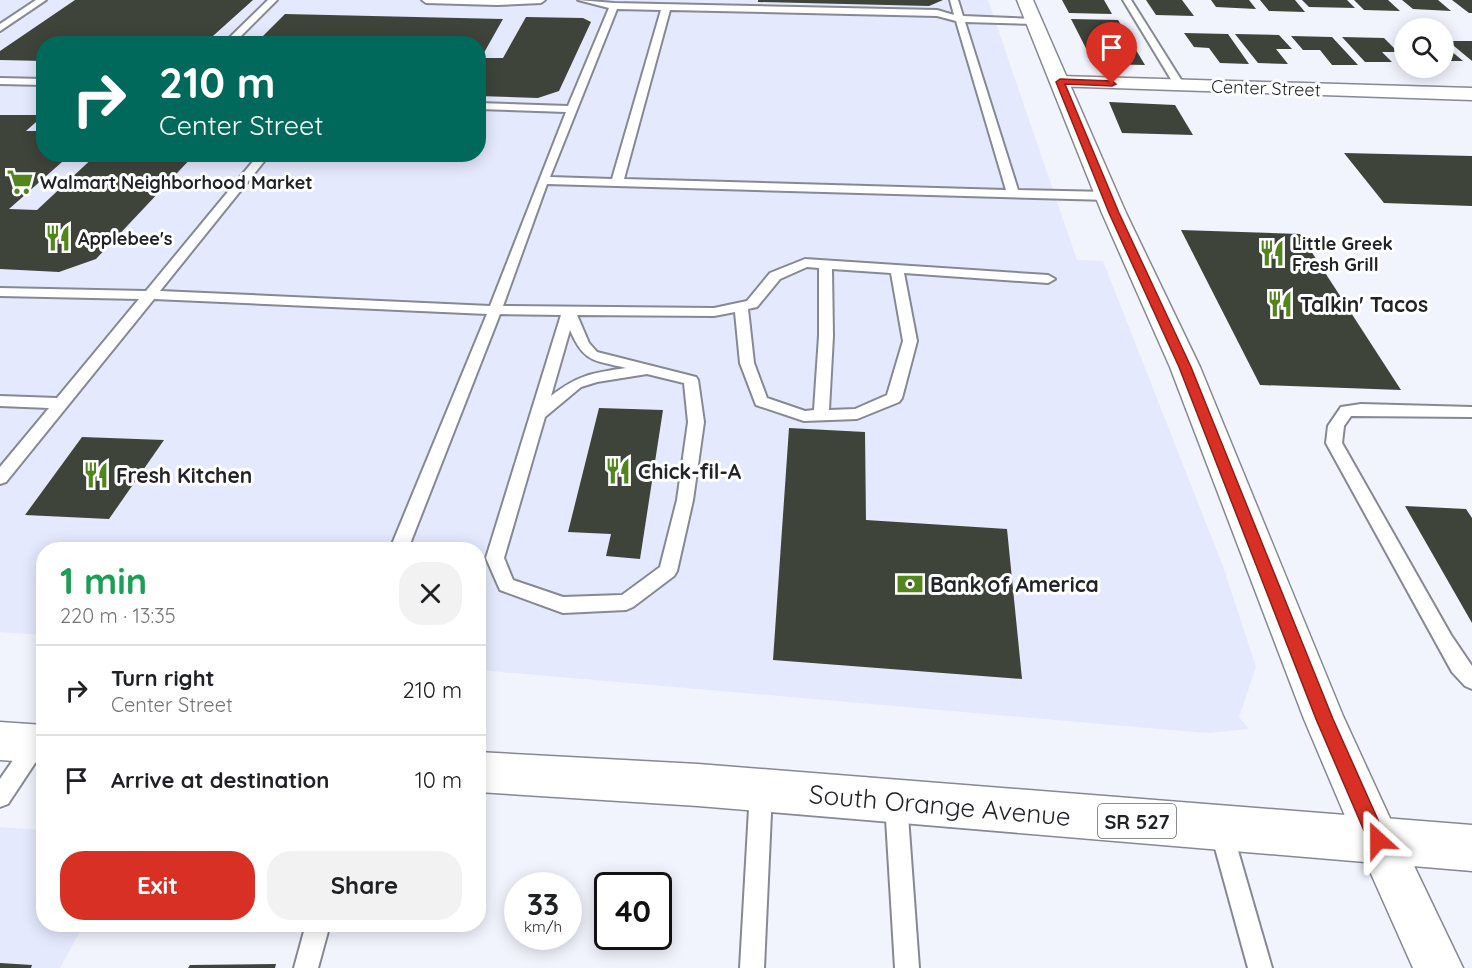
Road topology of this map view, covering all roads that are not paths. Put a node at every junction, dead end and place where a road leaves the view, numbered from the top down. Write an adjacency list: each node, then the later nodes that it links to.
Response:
1 (42, 0): 13 (lane)
2 (273, 0): 14 (lane)
3 (426, 0): 4 (lane)
4 (541, 0)
5 (582, 0): 9 (lane)
6 (954, 0): 11 (lane)
7 (1025, 0): 12 (street)
8 (1127, 0): 18 (lane)
9 (614, 6): 10 (lane); 21 (lane)
10 (666, 7): 11 (lane); 24 (lane)
11 (960, 19): 12 (lane); 25 (lane)
12 (1034, 21): 17 (street)
13 (0, 28)
14 (235, 36)
15 (0, 81): 16 (lane)
16 (36, 82)
17 (1060, 82): 18 (street, Center Street); 26 (street)
18 (1180, 86): 19 (street, Center Street)
19 (1472, 94)
20 (486, 106): 21 (lane)
21 (571, 109): 23 (lane)
22 (259, 162): 31 (lane)
23 (543, 180): 24 (lane); 33 (lane)
24 (617, 182): 25 (lane)
25 (1013, 194): 26 (lane)
26 (1108, 196): 50 (street)
27 (825, 264): 28 (lane); 32 (lane); 40 (lane)
28 (897, 269): 29 (lane); 40 (lane)
29 (1048, 279)
30 (0, 291): 31 (lane)
31 (152, 295): 33 (lane); 37 (lane)
32 (741, 306): 34 (lane); 40 (lane)
33 (495, 310): 34 (lane); 42 (lane)
34 (569, 310): 35 (lane); 39 (lane)
35 (654, 371): 39 (lane); 39 (lane)
36 (0, 401): 37 (lane)
37 (63, 404): 41 (lane)
38 (1472, 412): 43 (lane)
39 (537, 415)
40 (821, 415)
41 (1, 475)
42 (402, 542)
43 (1472, 680)
44 (27, 743): 47 (lane)
45 (486, 773): 46 (street, South Orange Avenue / SR 527)
46 (761, 791): 48 (street, South Orange Avenue / SR 527); 54 (lane)
47 (0, 798)
48 (896, 802): 49 (street, South Orange Avenue / SR 527); 55 (lane)
49 (1220, 827): 50 (street, South Orange Avenue / SR 527); 56 (lane)
50 (1378, 840): 51 (street, South Orange Avenue / SR 527); 57 (street)
51 (1472, 848)
52 (316, 932): 53 (lane)
53 (306, 968)
54 (753, 968)
55 (907, 968)
56 (1260, 968)
57 (1438, 968)

